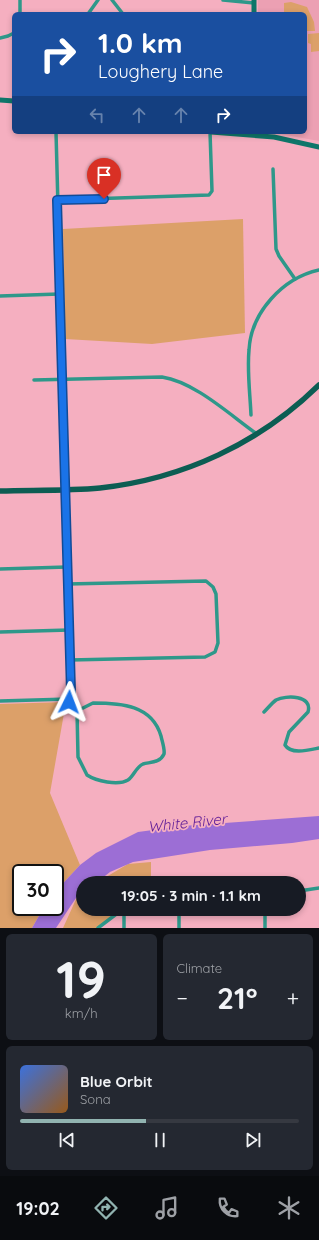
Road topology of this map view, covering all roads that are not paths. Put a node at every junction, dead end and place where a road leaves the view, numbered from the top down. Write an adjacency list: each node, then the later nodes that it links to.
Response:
1 (20, 0): 6 (street)
2 (98, 0): 7 (street)
3 (112, 0): 8 (street)
4 (223, 0): 5 (street)
5 (254, 1): 9 (street)
6 (20, 12)
7 (89, 12)
8 (121, 12)
9 (254, 12)
10 (12, 34): 11 (street)
11 (0, 38)
12 (0, 100): 13 (street)
13 (12, 101)
14 (56, 134): 19 (street)
15 (211, 134): 19 (street)
16 (262, 134): 17 (street)
17 (319, 146)
18 (273, 169): 21 (street)
19 (57, 200): 22 (street)
20 (319, 270): 21 (street)
21 (295, 279): 27 (street)
22 (59, 294): 23 (street); 25 (street)
23 (0, 296)
24 (34, 380): 25 (street)
25 (62, 380): 28 (street); 29 (street)
26 (319, 385): 28 (main road)
27 (251, 415)
28 (257, 434): 29 (main road)
29 (64, 490): 30 (main road); 31 (street)
30 (0, 491)
31 (67, 567): 32 (street); 33 (street)
32 (0, 569)
33 (67, 584): 34 (street); 36 (street)
34 (69, 630): 35 (street); 36 (street)
35 (0, 632)
36 (70, 660): 37 (street)
37 (69, 698): 38 (street); 39 (street)
38 (0, 700)
39 (77, 711): 39 (street)
40 (264, 712): 41 (street)
41 (319, 748)
42 (319, 888): 43 (street)
43 (306, 890)
44 (114, 916): 48 (street)
45 (123, 916): 49 (street)
46 (179, 916): 50 (street)
47 (265, 916): 51 (street)
48 (98, 928)
49 (124, 928)
50 (179, 928)
51 (265, 928)

